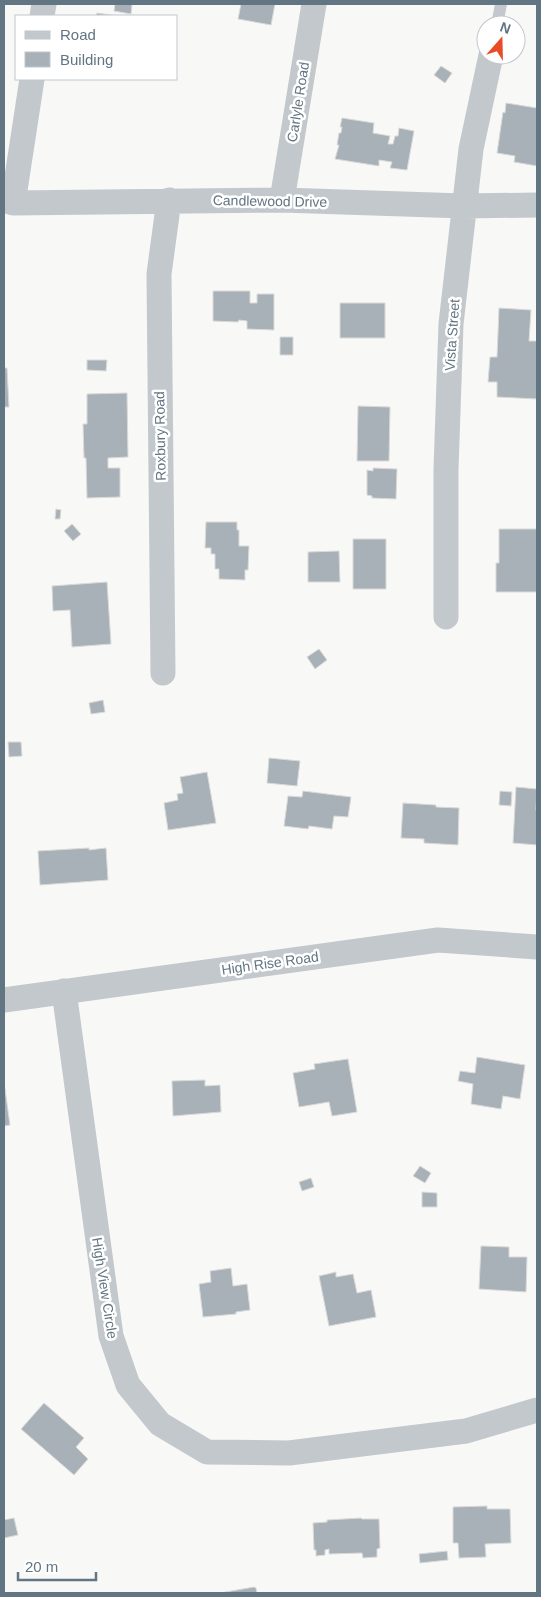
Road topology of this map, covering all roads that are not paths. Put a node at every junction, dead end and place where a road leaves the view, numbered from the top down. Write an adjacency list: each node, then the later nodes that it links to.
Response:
1 (314, 4): 5 (street, Carlyle Road)
2 (489, 65): 7 (street, Vista Street)
3 (32, 80): 6 (street)
4 (169, 200): 5 (street, Candlewood Drive); 6 (street, Candlewood Drive); 10 (street, Roxbury Road)
5 (282, 200): 7 (street, Candlewood Drive)
6 (9, 201)
7 (464, 206): 8 (street, Candlewood Drive); 9 (street, Vista Street)
8 (537, 206)
9 (446, 618)
10 (163, 673)
11 (537, 947): 12 (street, High Rise Road)
12 (64, 991): 13 (street, High Rise Road); 14 (street, High View Circle)
13 (4, 1000)
14 (537, 1410)

